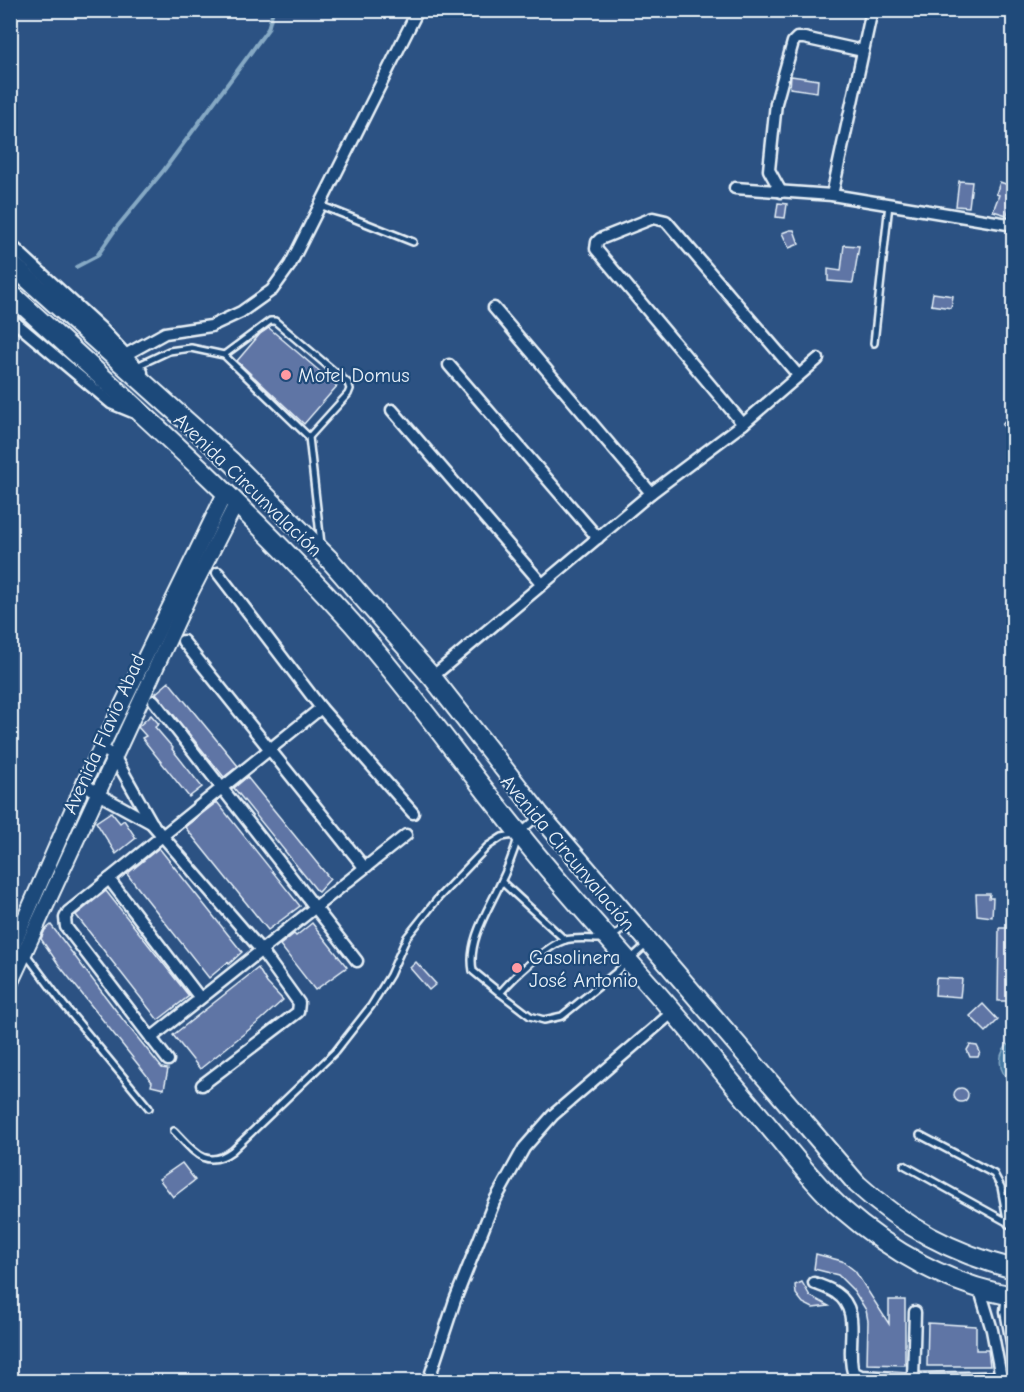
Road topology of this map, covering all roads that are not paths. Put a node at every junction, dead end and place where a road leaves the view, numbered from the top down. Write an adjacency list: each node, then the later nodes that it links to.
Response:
1 (418, 10): 8 (street)
2 (872, 10): 3 (street)
3 (863, 51): 5 (street); 6 (street)
4 (735, 188): 5 (street)
5 (781, 192): 6 (street)
6 (832, 195): 7 (street)
7 (890, 204): 9 (street); 16 (lane)
8 (320, 205): 10 (lane); 17 (street)
9 (1014, 225)
10 (413, 242)
11 (10, 244): 17 (street, Avenida Circunvalación)
12 (10, 263): 23 (highway, Avenida Circunvalación)
13 (10, 293): 25 (highway, Avenida Circunvalación)
14 (494, 308): 28 (street)
15 (10, 318): 25 (street, Avenida Circunvalación)
16 (874, 343)
17 (127, 354): 21 (street, Avenida Circunvalación)
18 (224, 355): 21 (lane); 27 (lane); 27 (lane)
19 (818, 358): 22 (street)
20 (449, 365): 30 (street)
21 (137, 366): 23 (street, Avenida Circunvalación)
22 (798, 375): 26 (street); 26 (street)
23 (159, 397): 31 (highway, Avenida Circunvalación)
24 (392, 410): 33 (street)
25 (145, 416): 29 (highway, Avenida Circunvalación)
26 (743, 424): 28 (street)
27 (309, 437): 31 (lane)
28 (651, 493): 30 (street)
29 (231, 496): 38 (street, Avenida Flavio Abad); 40 (street, Avenida Flavio Abad); 42 (highway, Avenida Circunvalación)
30 (598, 538): 33 (street)
31 (328, 558): 35 (highway, Avenida Circunvalación)
32 (218, 573): 37 (street)
33 (542, 584): 35 (street)
34 (183, 641): 39 (street)
35 (432, 677): 41 (highway, Avenida Circunvalación)
36 (154, 701): 44 (street)
37 (321, 708): 39 (street); 46 (street)
38 (101, 748): 40 (street); 43 (street, Avenida Flavio Abad)
39 (268, 748): 44 (street); 53 (street)
40 (114, 756): 45 (street, Avenida Flavio Abad); 48 (street)
41 (498, 763): 42 (highway); 47 (highway, Avenida Circunvalación)
42 (476, 777): 50 (highway, Avenida Circunvalación)
43 (84, 783): 45 (street); 63 (street, Avenida Flavio Abad)
44 (222, 787): 49 (street); 57 (street)
45 (98, 794): 48 (street); 64 (street, Avenida Flavio Abad)
46 (413, 813)
47 (540, 815): 50 (lane); 52 (highway, Avenida Circunvalación)
48 (153, 825): 49 (street)
49 (163, 834): 55 (street); 62 (street)
50 (519, 834): 54 (highway, Avenida Circunvalación); 56 (lane); 77 (lane)
51 (406, 835): 53 (street)
52 (574, 854): 54 (highway); 58 (highway, Avenida Circunvalación)
53 (364, 867): 57 (street)
54 (552, 872): 59 (highway, Avenida Circunvalación)
55 (109, 879): 71 (street); 73 (street)
56 (502, 882): 60 (lane); 70 (lane)
57 (315, 907): 62 (street); 67 (street)
58 (631, 922): 59 (lane); 61 (highway, Avenida Circunvalación)
59 (610, 939): 60 (lane); 66 (highway, Avenida Circunvalación)
60 (565, 940): 70 (lane)
61 (649, 943): 65 (highway, Avenida Circunvalación); 66 (lane)
62 (261, 950): 71 (street); 75 (street)
63 (10, 952)
64 (25, 952): 69 (street, Avenida Flavio Abad); 76 (lane)
65 (662, 959): 68 (highway); 81 (highway, Avenida Circunvalación)
66 (629, 960): 68 (highway, Avenida Circunvalación); 70 (lane)
67 (357, 961)
68 (642, 975): 72 (highway, Avenida Circunvalación)
69 (10, 984)
70 (500, 993)
71 (200, 998): 73 (street)
72 (673, 1012): 83 (highway, Avenida Circunvalación); 89 (street)
73 (151, 1038): 74 (street)
74 (168, 1060)
75 (202, 1085)
76 (149, 1108)
77 (174, 1131)
78 (920, 1135): 80 (lane)
79 (904, 1165): 80 (lane)
80 (1011, 1225)
81 (1014, 1269)
82 (814, 1283): 88 (street)
83 (979, 1287): 84 (highway, Avenida Circunvalación); 87 (street)
84 (1011, 1296): 86 (street)
85 (915, 1312): 88 (street)
86 (1014, 1353)
87 (1009, 1378): 88 (street)
88 (913, 1379)
89 (428, 1382)

